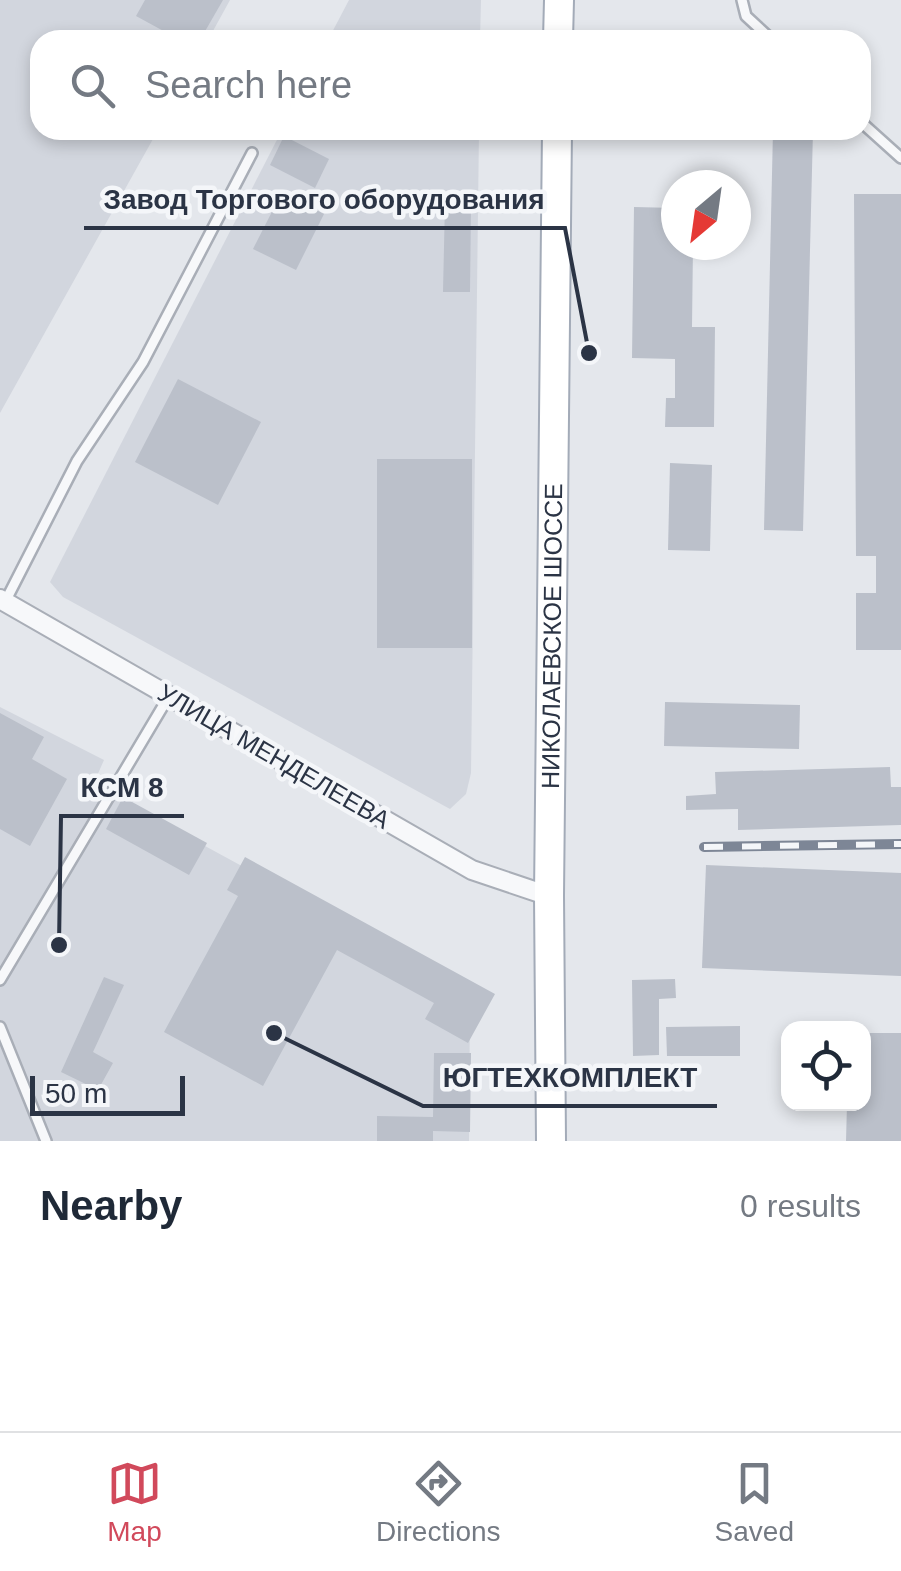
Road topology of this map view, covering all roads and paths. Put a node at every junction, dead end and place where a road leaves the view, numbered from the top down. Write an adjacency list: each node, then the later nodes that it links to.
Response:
1 (558, 0): 3 (main road)
2 (742, 0): 4 (lane)
3 (558, 30)
4 (761, 30)
5 (871, 131): 8 (lane)
6 (557, 140): 11 (main road, НИКОЛАЕВСКОЕ ШОССЕ)
7 (252, 153): 9 (lane, УЛИЦА МЕНДЕЛЕЕВА)
8 (901, 158)
9 (3, 600): 10 (street, УЛИЦА МЕНДЕЛЕЕВА)
10 (169, 696): 11 (street, УЛИЦА МЕНДЕЛЕЕВА); 12 (lane)
11 (548, 896): 15 (main road, НИКОЛАЕВСКОЕ ШОССЕ)
12 (0, 980)
13 (0, 1027): 14 (lane)
14 (46, 1141)
15 (551, 1141)

